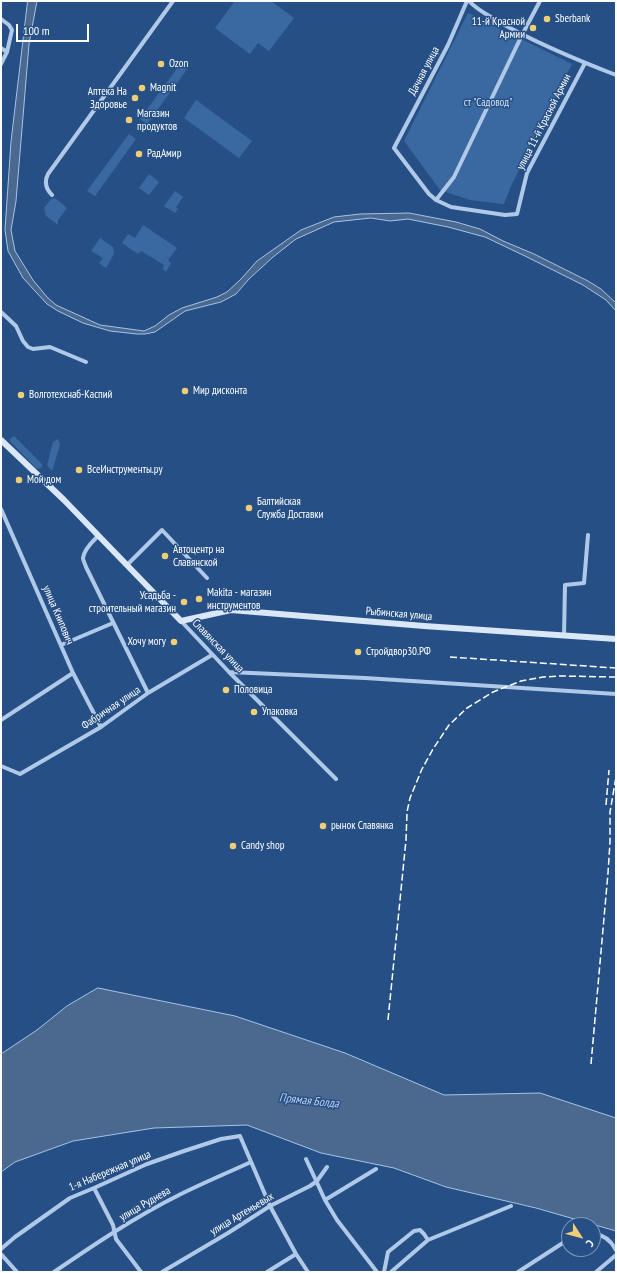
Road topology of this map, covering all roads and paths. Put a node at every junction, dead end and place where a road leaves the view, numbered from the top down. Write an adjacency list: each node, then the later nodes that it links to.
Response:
1 (173, 1): 11 (street)
2 (468, 1): 5 (street); 12 (street, Дачная улица)
3 (540, 1): 5 (street)
4 (1, 19): 7 (street)
5 (522, 35): 8 (street); 12 (street)
6 (1, 48): 7 (street)
7 (7, 52): 9 (street)
8 (585, 63): 10 (street); 12 (street, улица 11-й Красной Армии)
9 (1, 64)
10 (616, 75)
11 (52, 195)
12 (436, 200)
13 (1, 312): 14 (street)
14 (86, 362)
15 (2, 441): 18 (main road, Славянская улица)
16 (1, 509): 25 (street, улица Книпович)
17 (588, 535): 23 (street)
18 (98, 536): 19 (main road, Славянская улица); 22 (street)
19 (127, 565): 20 (street); 21 (main road, Славянская улица)
20 (207, 578)
21 (181, 621): 23 (main road, Рыбинская улица); 26 (street, Славянская улица)
22 (112, 623): 25 (street); 29 (street)
23 (564, 636): 24 (main road, Рыбинская улица)
24 (616, 639)
25 (61, 645): 28 (street, улица Книпович)
26 (212, 655): 27 (street, Славянская улица); 29 (street, Фабричная улица)
27 (229, 672): 30 (street); 34 (street, Славянская улица)
28 (73, 673): 31 (street); 32 (street, улица Книпович)
29 (148, 693): 32 (street, Фабричная улица)
30 (616, 694)
31 (1, 720)
32 (101, 727): 33 (street, Фабричная улица)
33 (1, 766)
34 (336, 778)
35 (306, 1159): 39 (street)
36 (251, 1162): 40 (street, 1-я Набережная улица); 42 (street); 44 (street, улица Руднева)
37 (327, 1167): 39 (street, улица Артемьевых)
38 (376, 1169): 41 (street)
39 (317, 1181): 41 (street); 42 (street, улица Артемьевых)
40 (94, 1188): 44 (street); 48 (street, 1-я Набережная улица)
41 (325, 1200): 59 (street)
42 (270, 1206): 51 (street); 56 (street, улица Артемьевых)
43 (511, 1206): 46 (street)
44 (115, 1232): 54 (street, улица Руднева); 55 (street)
45 (601, 1236): 49 (street)
46 (428, 1240): 60 (street); 61 (street)
47 (561, 1245): 62 (street)
48 (1, 1249)
49 (616, 1250)
50 (1, 1254): 53 (street)
51 (296, 1254): 57 (street); 58 (street)
52 (616, 1255): 63 (street)
53 (17, 1272)
54 (54, 1272)
55 (141, 1272)
56 (162, 1272)
57 (267, 1272)
58 (308, 1272)
59 (377, 1272)
60 (384, 1272)
61 (391, 1272)
62 (518, 1272)
63 (596, 1272)

